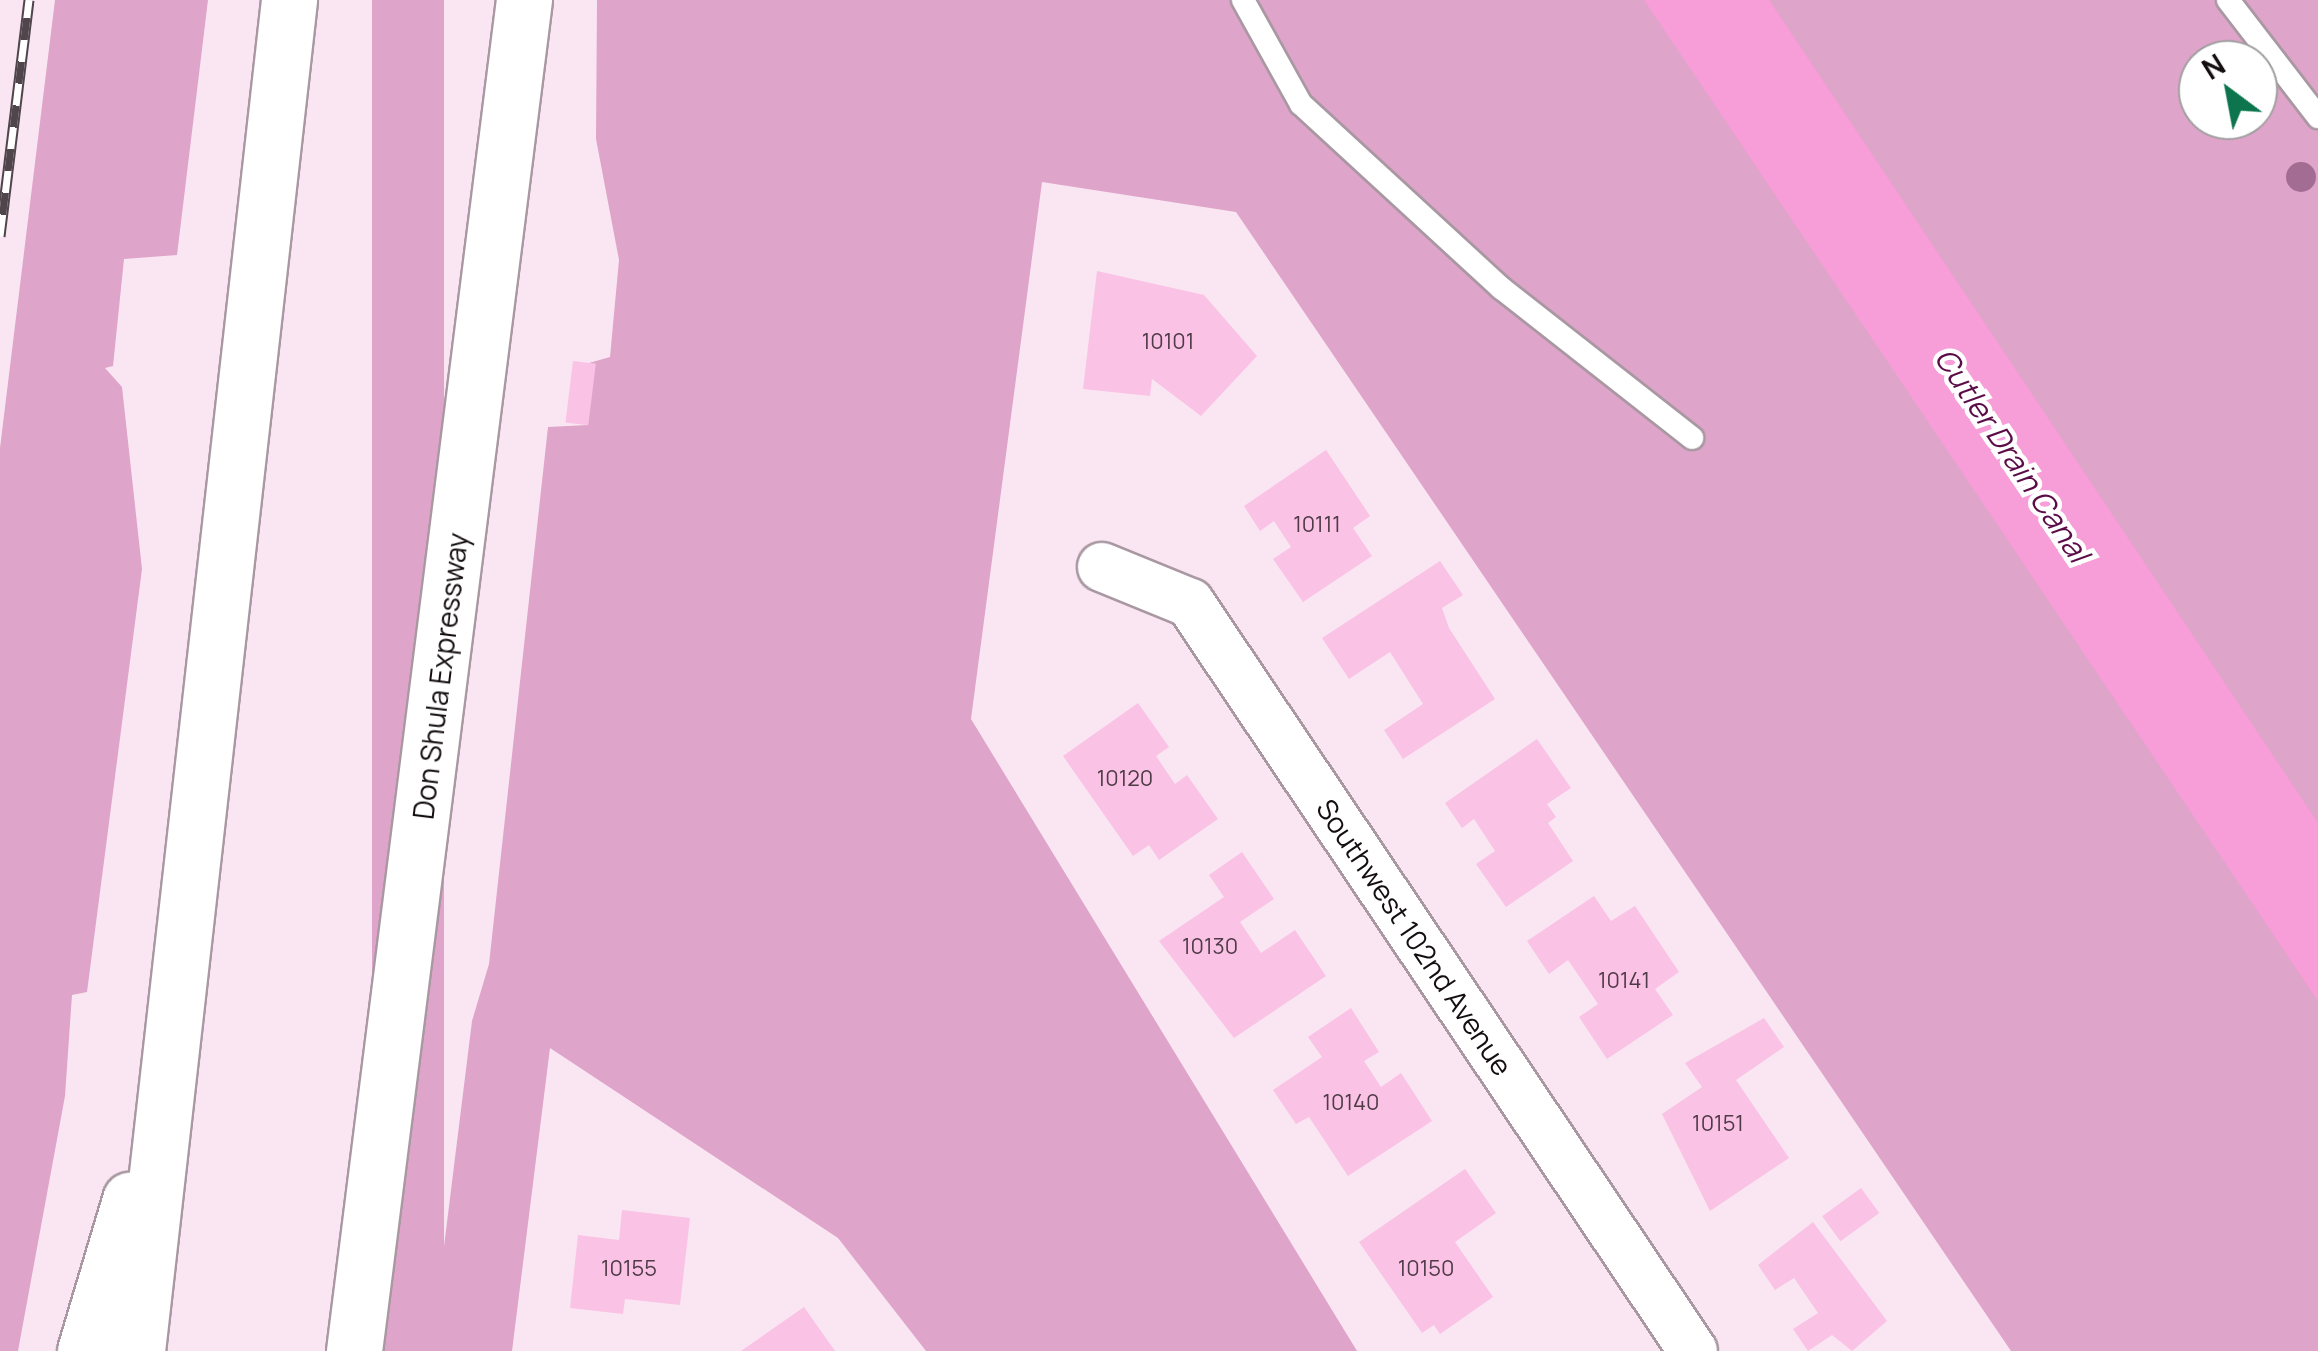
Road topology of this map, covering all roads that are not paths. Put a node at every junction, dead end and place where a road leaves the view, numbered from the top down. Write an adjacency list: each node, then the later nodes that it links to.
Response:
1 (289, 0): 8 (highway)
2 (524, 0): 11 (highway, Don Shula Expressway)
3 (1243, 0): 6 (lane)
4 (2228, 0): 5 (lane)
5 (2318, 116)
6 (1692, 438)
7 (1102, 567): 12 (street, Southwest 102nd Avenue)
8 (172, 1058): 9 (highway); 10 (highway)
9 (84, 1351)
10 (137, 1351)
11 (354, 1351)
12 (1693, 1351)

